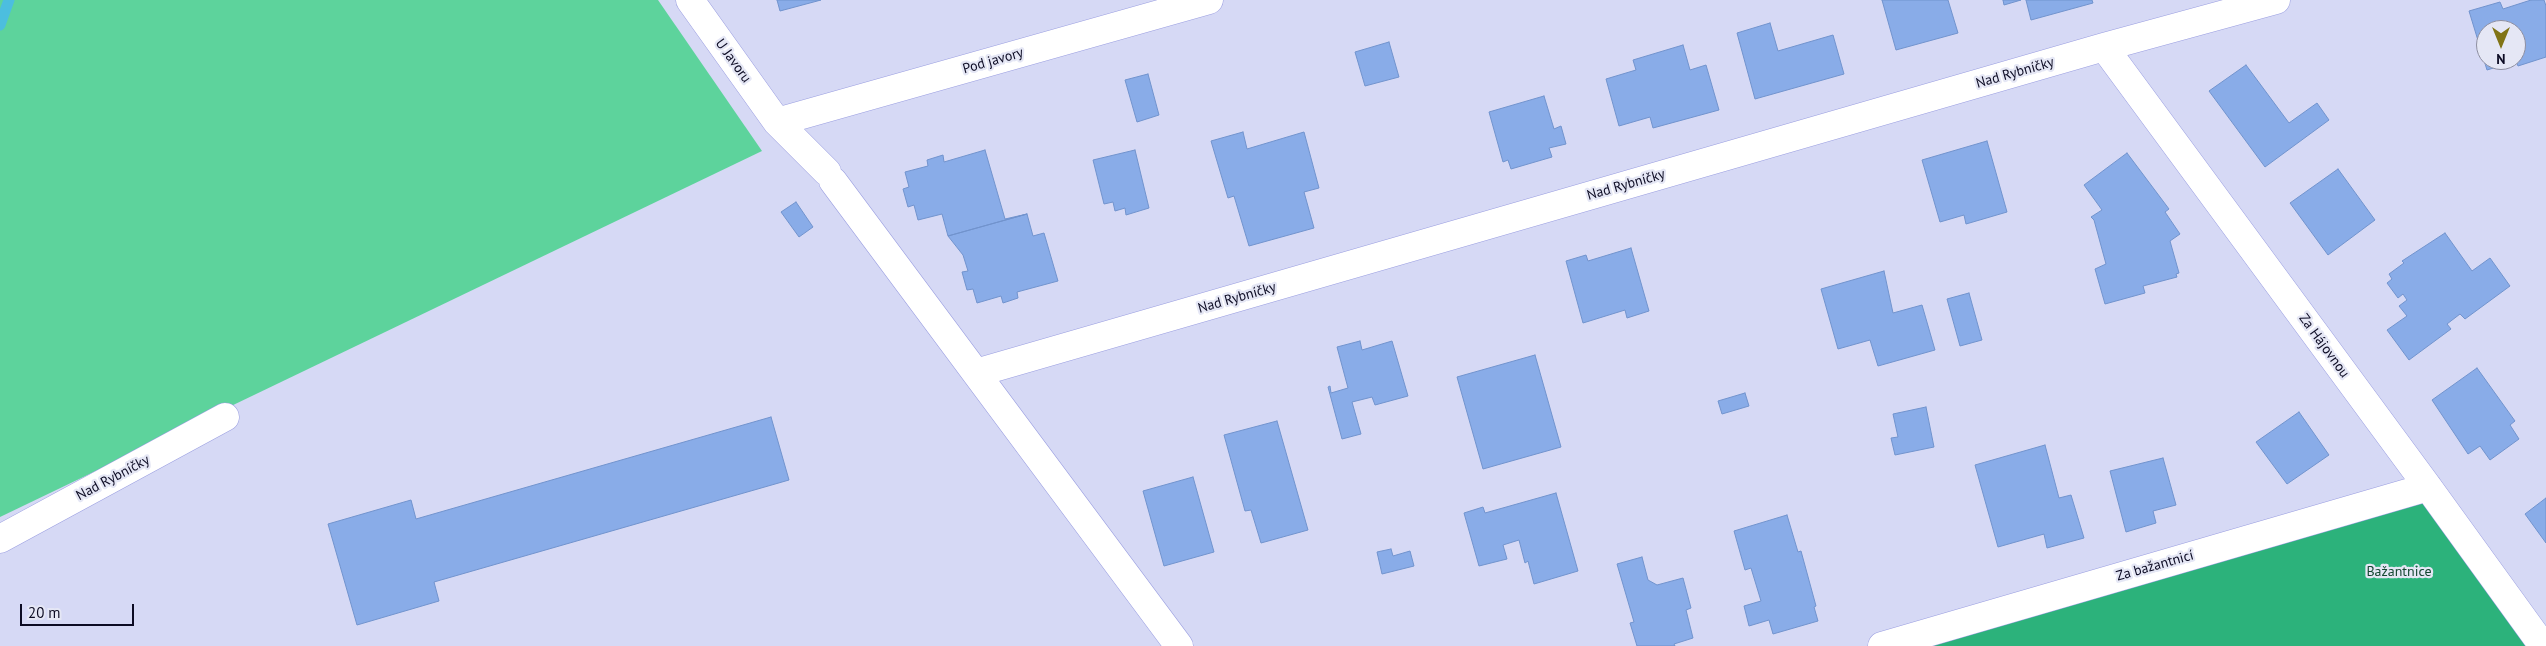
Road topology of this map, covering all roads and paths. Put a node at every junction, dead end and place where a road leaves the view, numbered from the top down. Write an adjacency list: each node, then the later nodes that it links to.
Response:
1 (690, 0): 5 (street, U Javoru)
2 (1209, 0): 5 (street, Pod javory)
3 (2276, 0): 4 (street, Nad Rybníčky)
4 (2104, 47): 6 (street, Nad Rybníčky); 8 (street, Za Hájovnou)
5 (777, 122): 6 (street, U Javoru)
6 (976, 373): 10 (street, U Javoru)
7 (225, 418): 9 (street, Nad Rybníčky)
8 (2428, 486): 11 (street, Za bažantnicí); 12 (street, Za Hájovnou)
9 (0, 538)
10 (1179, 646)
11 (1882, 646)
12 (2543, 646)

